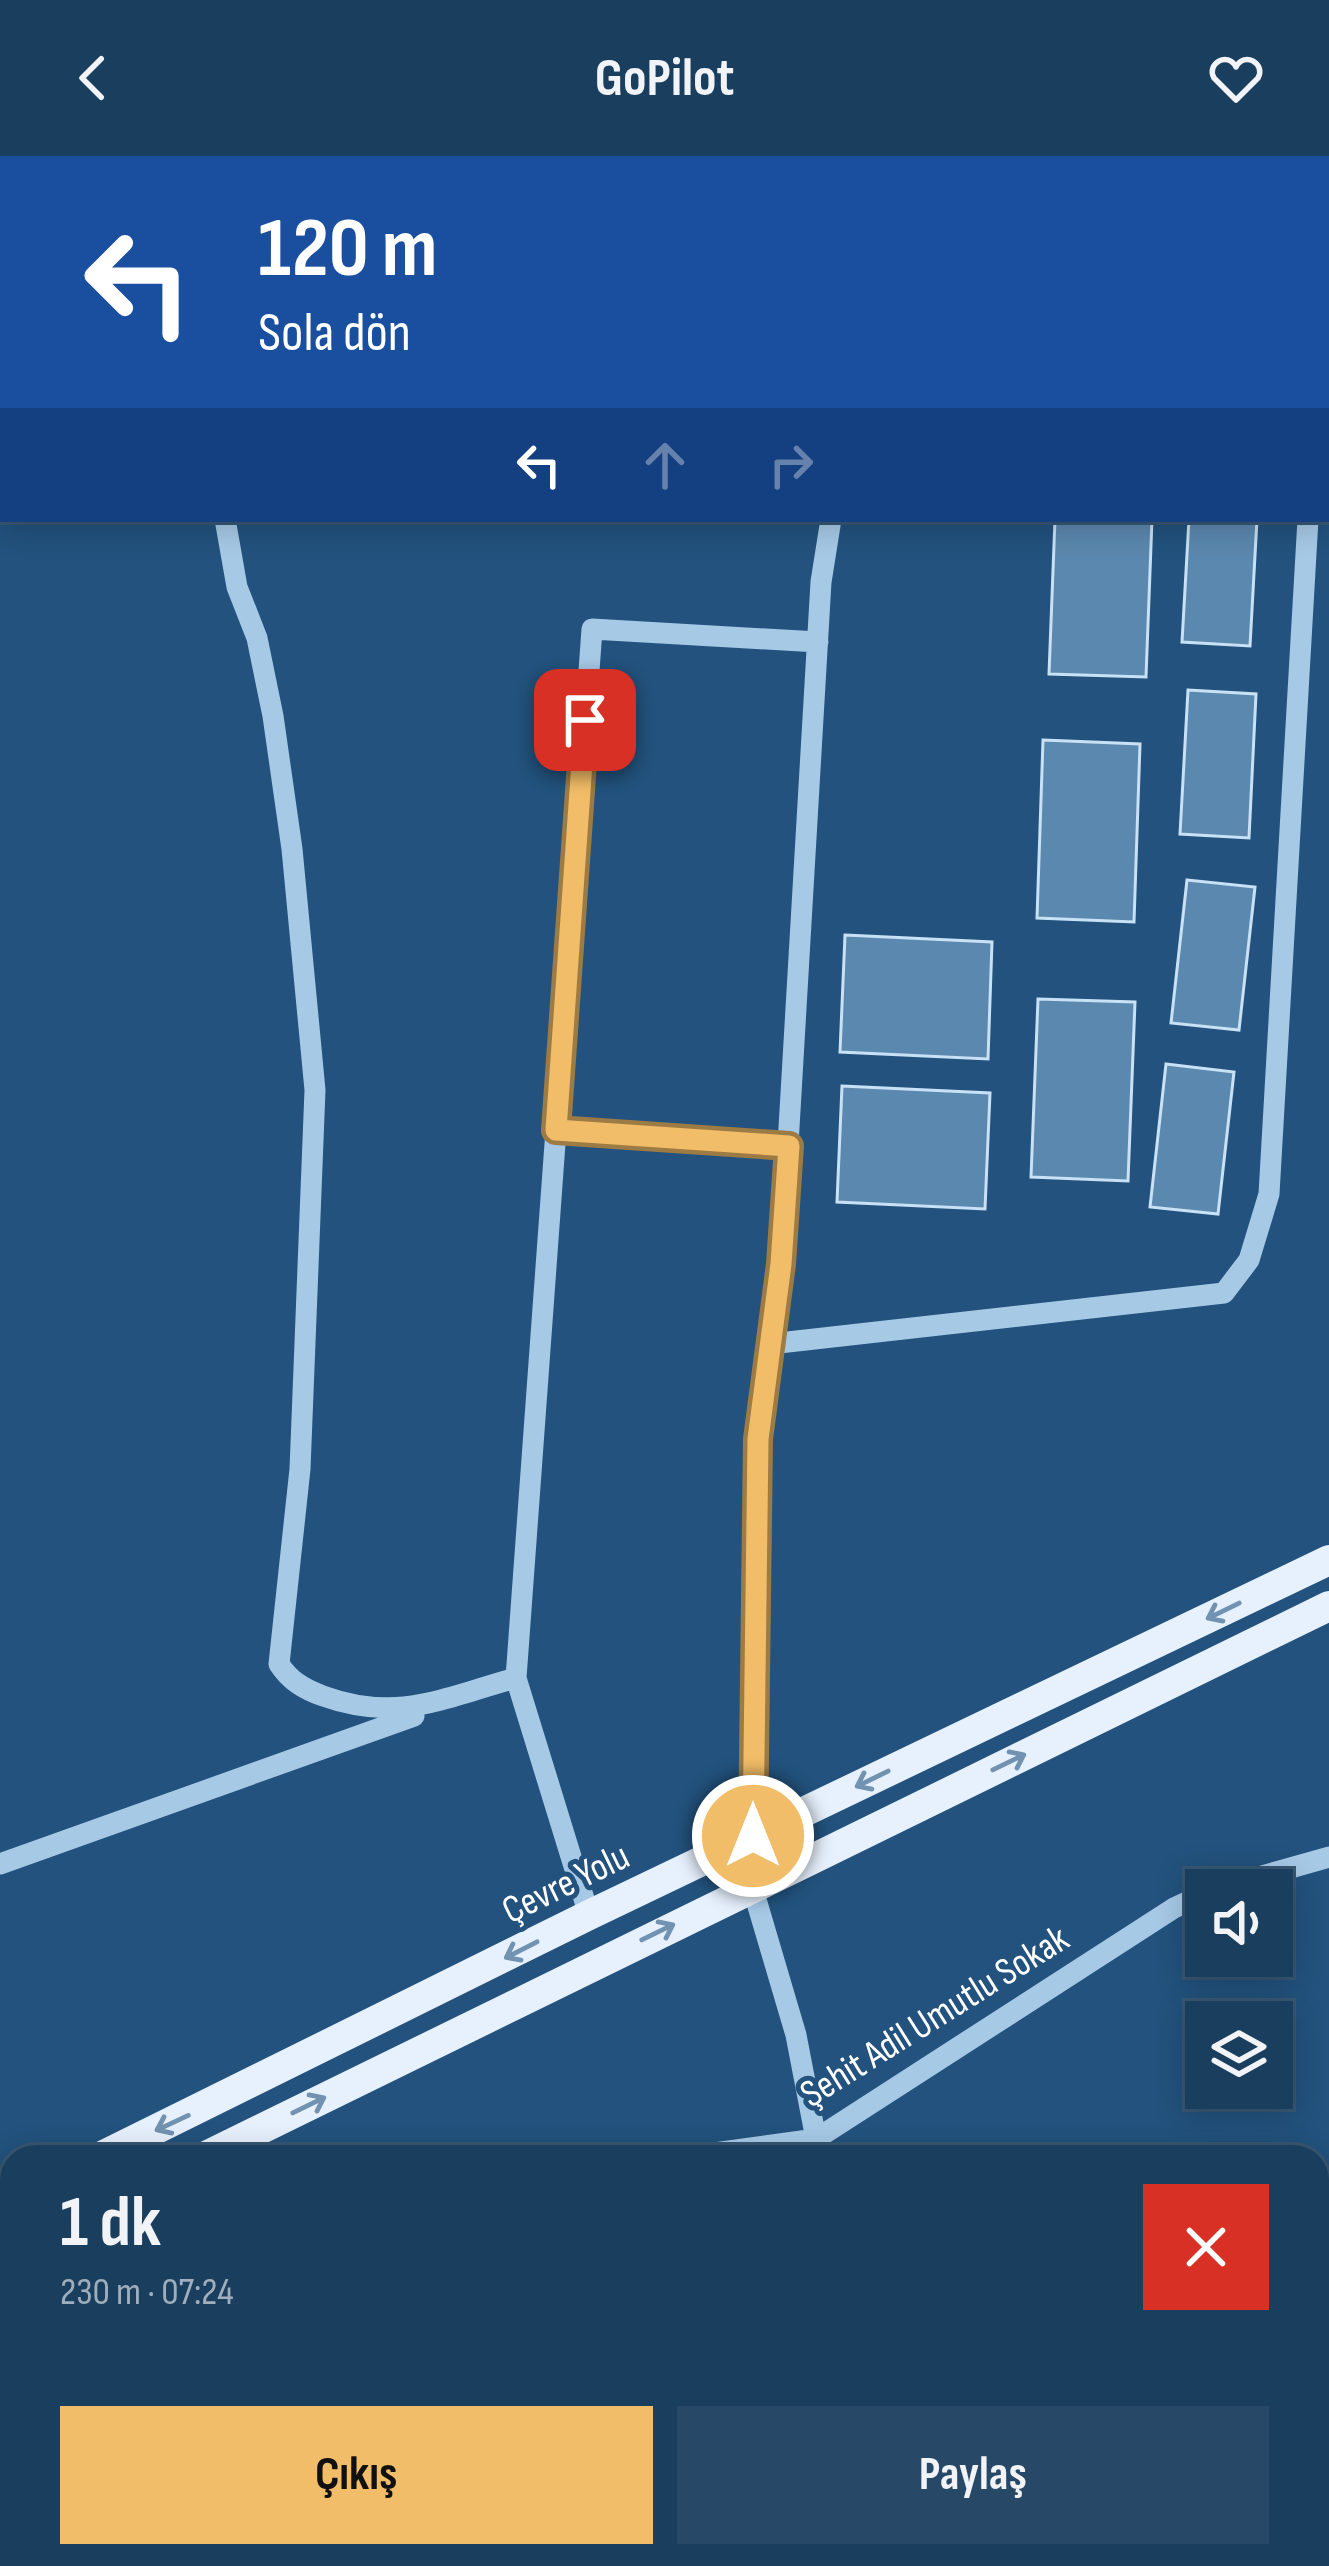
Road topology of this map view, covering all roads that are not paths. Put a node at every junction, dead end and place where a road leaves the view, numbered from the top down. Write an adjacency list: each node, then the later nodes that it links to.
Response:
1 (225, 522): 10 (street)
2 (831, 522): 4 (street)
3 (1308, 522): 7 (street)
4 (818, 642): 5 (street); 6 (street)
5 (556, 1130): 6 (street); 10 (street)
6 (789, 1146): 7 (street)
7 (770, 1344): 11 (street)
8 (1329, 1560): 11 (main road, Çevre Yolu, one-way to 11)
9 (1329, 1606): 15 (main road, one-way to 9)
10 (516, 1678): 13 (street); 17 (street)
11 (753, 1836): 17 (main road, Çevre Yolu)
12 (1329, 1857): 14 (street, Şehit Adil Umutlu Sokak)
13 (0, 1864)
14 (1288, 1869)
15 (752, 1886): 18 (street); 20 (main road, one-way to 15)
16 (1185, 1903): 18 (street, Şehit Adil Umutlu Sokak)
17 (589, 1915): 19 (main road, Çevre Yolu, one-way to 19)
18 (816, 2139): 21 (street, Şehit Adil Umutlu Sokak)
19 (124, 2145)
20 (228, 2145)
21 (772, 2145)

